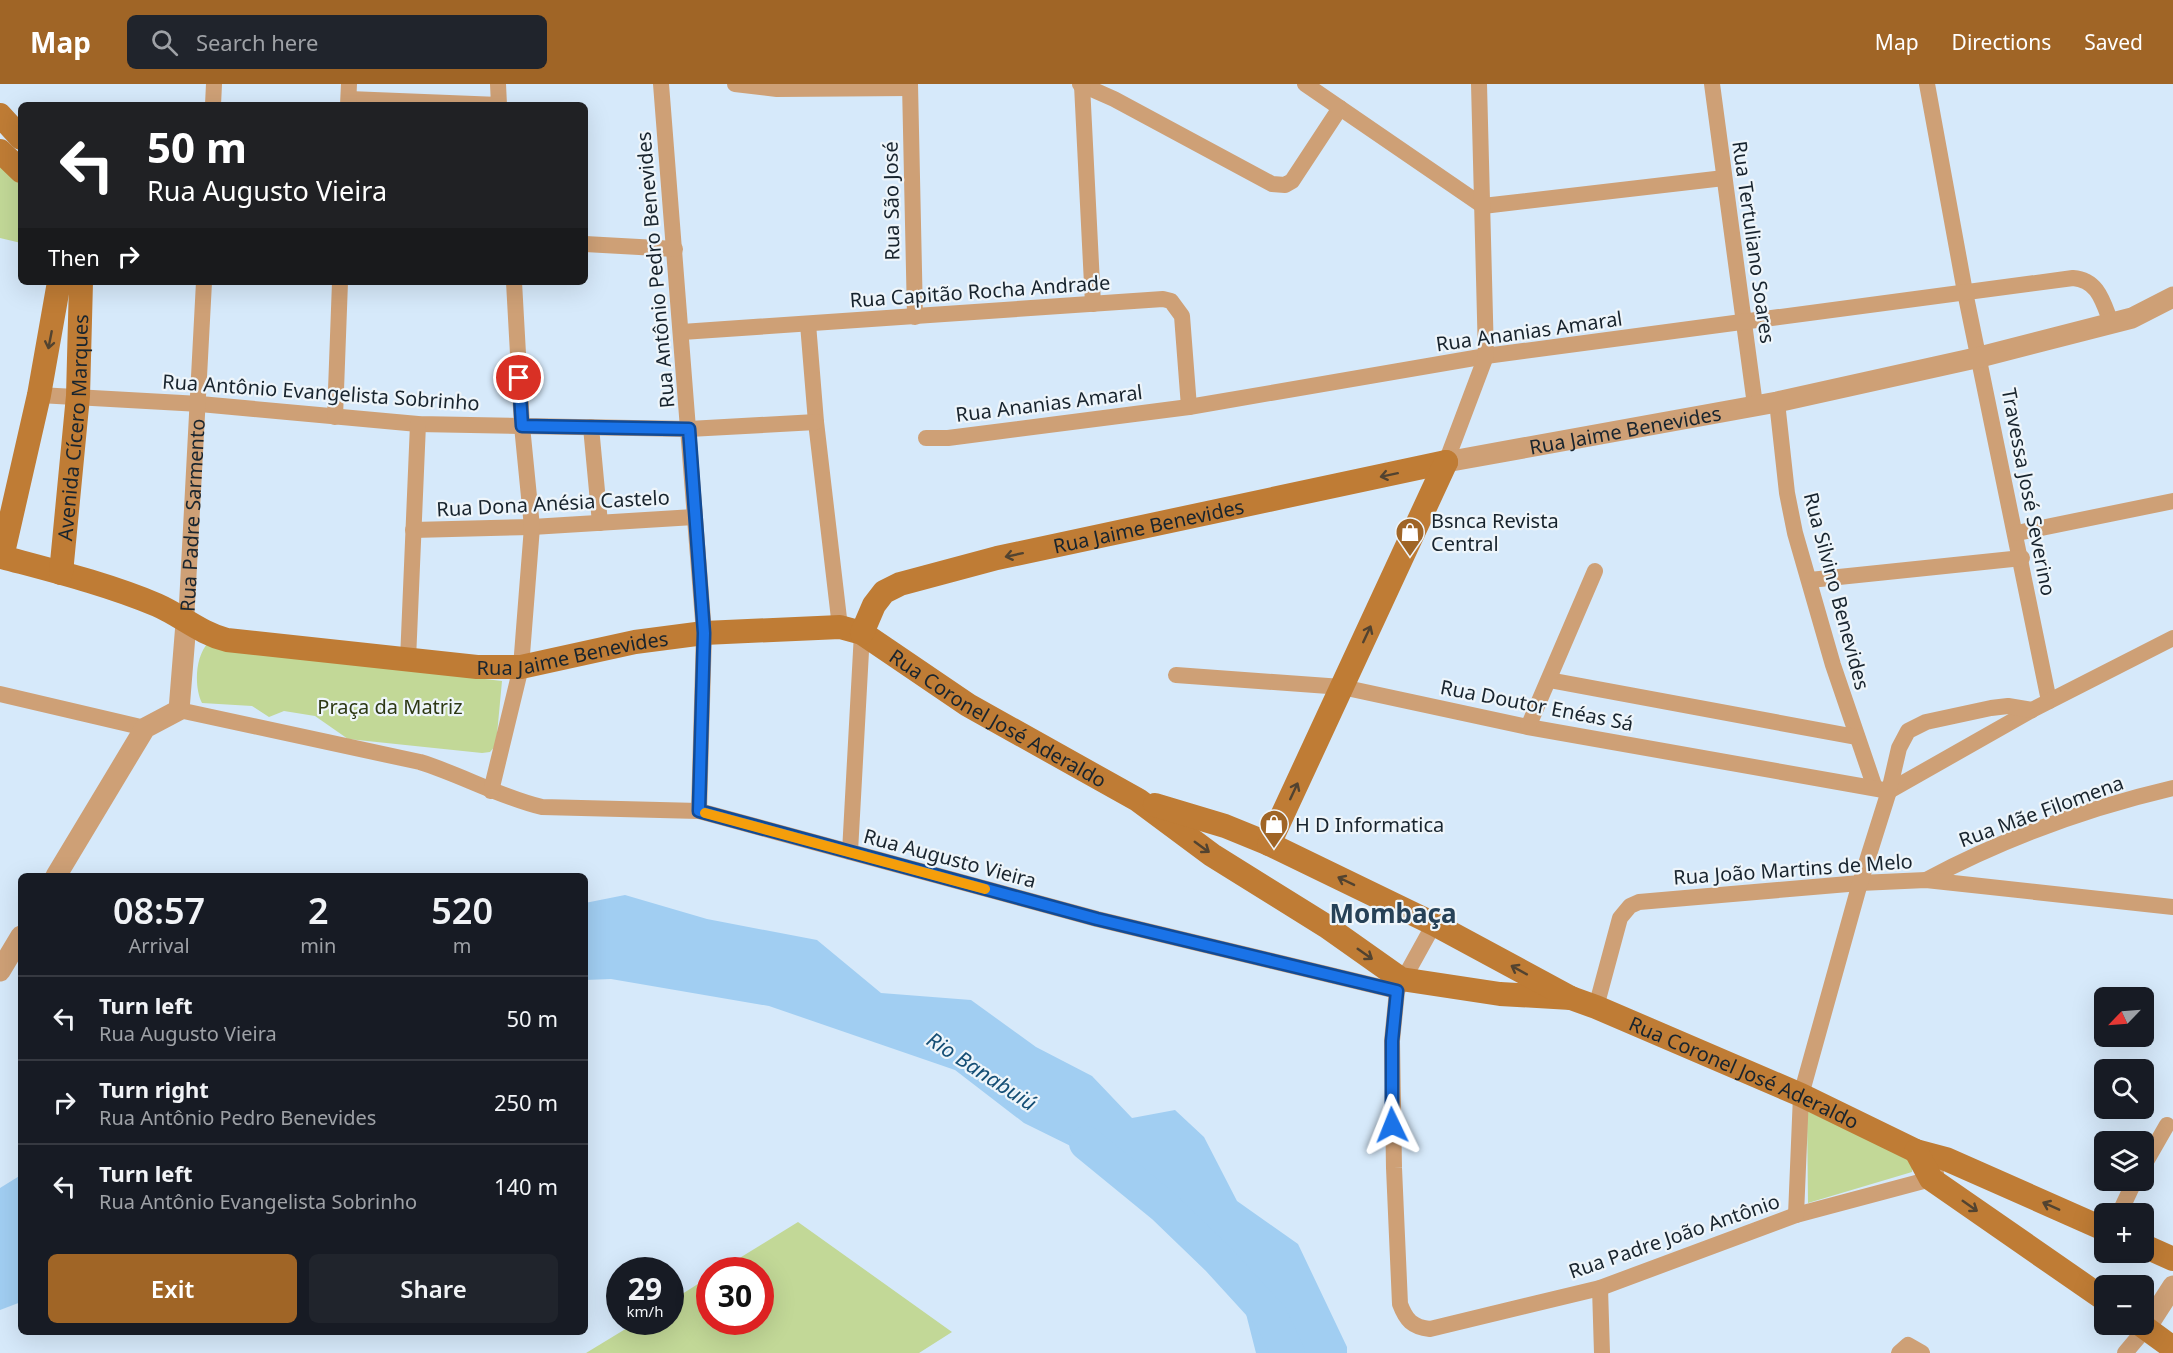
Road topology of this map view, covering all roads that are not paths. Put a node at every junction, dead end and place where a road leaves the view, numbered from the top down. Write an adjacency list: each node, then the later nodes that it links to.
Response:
1 (214, 84): 12 (street)
2 (498, 84): 14 (street)
3 (662, 84): 23 (street, Rua Antônio Pedro Benevides)
4 (735, 84): 10 (street)
5 (1305, 84): 15 (street)
6 (1479, 84): 21 (street)
7 (1712, 84): 20 (street, Rua Tertuliano Soares)
8 (1926, 84): 29 (street, Travessa José Severino)
9 (1081, 85): 15 (street); 31 (street)
10 (910, 86): 33 (street, Rua São José)
11 (349, 96): 13 (street)
12 (213, 102)
13 (450, 102)
14 (500, 102)
15 (1340, 108): 21 (street)
16 (0, 115): 17 (main road)
17 (18, 135)
18 (0, 151): 19 (main road)
19 (18, 168)
20 (1724, 178): 21 (street); 35 (street, Rua Tertuliano Soares)
21 (1483, 206): 38 (street)
22 (588, 244): 23 (street)
23 (675, 249): 37 (street, Rua Antônio Pedro Benevides)
24 (58, 285): 40 (main road, Avenida Cícero Marques, one-way to 40)
25 (81, 285): 41 (main road, Avenida Cícero Marques)
26 (204, 285): 43 (street, Rua Padre Sarmento)
27 (340, 285): 46 (street)
28 (514, 285): 49 (street)
29 (1965, 292): 34 (street, Rua Ananias Amaral); 35 (street, Rua Ananias Amaral); 39 (street, Travessa José Severino)
30 (2173, 297): 34 (street)
31 (1093, 304): 33 (street, Rua Capitão Rocha Andrade); 45 (street, Rua Capitão Rocha Andrade)
32 (2173, 316): 34 (street)
33 (915, 317): 36 (street, Rua Capitão Rocha Andrade)
34 (2122, 321): 39 (street, Rua Jaime Benevides)
35 (1743, 323): 38 (street, Rua Ananias Amaral); 44 (street, Rua Tertuliano Soares)
36 (808, 324): 37 (street, Rua Capitão Rocha Andrade); 47 (street)
37 (682, 332): 51 (street, Rua Antônio Pedro Benevides)
38 (1486, 356): 45 (street, Rua Ananias Amaral); 53 (street)
39 (1980, 357): 42 (street, Rua Jaime Benevides); 59 (street, Travessa José Severino)
40 (39, 395): 41 (street, Rua Antônio Evangelista Sobrinho); 61 (main road, Avenida Cícero Marques)
41 (78, 396): 43 (street, Rua Antônio Evangelista Sobrinho); 63 (main road, Avenida Cícero Marques)
42 (1777, 402): 44 (street, Rua Jaime Benevides); 64 (street, Rua Silvino Benevides)
43 (200, 404): 46 (street, Rua Antônio Evangelista Sobrinho); 65 (street, Rua Padre Sarmento)
44 (1755, 405): 53 (street, Rua Jaime Benevides)
45 (1189, 406): 52 (street, Rua Ananias Amaral)
46 (335, 417): 48 (street, Rua Antônio Evangelista Sobrinho)
47 (816, 422): 51 (street, Rua Antônio Evangelista Sobrinho); 66 (street)
48 (418, 424): 49 (street, Rua Antônio Evangelista Sobrinho); 58 (street)
49 (522, 426): 50 (street, Rua Antônio Evangelista Sobrinho); 57 (street)
50 (591, 427): 51 (street, Rua Antônio Evangelista Sobrinho); 56 (street)
51 (689, 429): 55 (street, Rua Antônio Pedro Benevides)
52 (926, 438)
53 (1446, 462): 66 (main road, Rua Jaime Benevides, one-way to 66); 73 (main road, one-way to 53)
54 (2173, 501): 59 (street)
55 (694, 517): 56 (street, Rua Dona Anésia Castelo); 67 (street, Rua Antônio Pedro Benevides)
56 (600, 522): 57 (street, Rua Dona Anésia Castelo)
57 (532, 527): 58 (street, Rua Dona Anésia Castelo); 70 (street)
58 (413, 530): 69 (street)
59 (2017, 533): 60 (street, Travessa José Severino)
60 (2022, 558): 64 (street); 75 (street, Travessa José Severino)
61 (1, 560): 63 (main road, Rua Jaime Benevides)
62 (1595, 570): 72 (street)
63 (61, 573): 65 (main road, Rua Jaime Benevides)
64 (1810, 580): 82 (street, Rua Silvino Benevides)
65 (186, 623): 69 (main road, Rua Jaime Benevides); 77 (street, Rua Padre Sarmento)
66 (851, 630): 67 (main road, Rua Jaime Benevides); 86 (main road, Rua Coronel José Aderaldo); 89 (street)
67 (704, 633): 70 (main road, Rua Jaime Benevides); 87 (street, Rua Antônio Pedro Benevides)
68 (2173, 638): 75 (street)
69 (408, 660): 70 (main road, Rua Jaime Benevides)
70 (521, 667): 84 (street)
71 (1176, 675): 73 (street, Rua Doutor Enéas Sá)
72 (1549, 680): 80 (street); 82 (street, Rua Doutor Enéas Sá)
73 (1342, 687): 80 (street, Rua Doutor Enéas Sá); 88 (main road, one-way to 73)
74 (0, 693): 81 (street)
75 (2049, 701): 78 (street)
76 (1990, 708): 78 (street); 79 (street); 85 (street)
77 (179, 710): 81 (street); 84 (street, Rua Augusto Vieira)
78 (2032, 710): 79 (street)
79 (2004, 725): 85 (street)
80 (1528, 727): 85 (street, Rua Doutor Enéas Sá)
81 (145, 728): 90 (street)
82 (1856, 737): 85 (street, Rua Silvino Benevides)
83 (2173, 788): 91 (street, Rua Mãe Filomena)
84 (491, 790): 87 (street, Rua Augusto Vieira)
85 (1882, 790): 92 (street)
86 (1138, 800): 88 (main road, Rua Coronel José Aderaldo); 97 (main road, Rua Coronel José Aderaldo, one-way to 97)
87 (699, 811): 89 (street, Rua Augusto Vieira)
88 (1269, 844): 94 (main road, Rua Coronel José Aderaldo, one-way to 88)
89 (850, 852): 97 (street, Rua Augusto Vieira)
90 (58, 873)
91 (1926, 880): 92 (street, Rua João Martins de Melo); 93 (street, Rua João Martins de Melo)
92 (1860, 883): 99 (street, Rua João Martins de Melo); 100 (street)
93 (2173, 907)
94 (1434, 924): 97 (street); 98 (main road, Rua Coronel José Aderaldo, one-way to 94)
95 (18, 941): 96 (street)
96 (0, 971)
97 (1399, 985): 98 (main road, Rua Coronel José Aderaldo); 111 (street, Rua Padre João Antônio)
98 (1571, 998): 99 (main road, Rua Coronel José Aderaldo)
99 (1596, 1007): 100 (main road, Rua Coronel José Aderaldo)
100 (1801, 1095): 103 (main road, Rua Coronel José Aderaldo); 106 (street)
101 (2167, 1125): 102 (street)
102 (2154, 1148)
103 (1916, 1151): 104 (main road, Rua Coronel José Aderaldo); 105 (main road)
104 (1946, 1159): 105 (street); 107 (main road, Rua Coronel José Aderaldo, one-way to 104)
105 (1931, 1179): 106 (street, Rua Padre João Antônio); 112 (main road, one-way to 112)
106 (1796, 1215): 111 (street, Rua Padre João Antônio)
107 (2094, 1225)
108 (2154, 1250): 109 (main road)
109 (2173, 1259)
110 (2173, 1286): 113 (street)
111 (1600, 1288): 117 (street)
112 (2094, 1292)
113 (2154, 1311)
114 (2154, 1334): 116 (main road)
115 (2137, 1335): 120 (street)
116 (2173, 1348)
117 (1602, 1353)
118 (1899, 1353): 119 (street)
119 (1922, 1353)
120 (2125, 1353)

